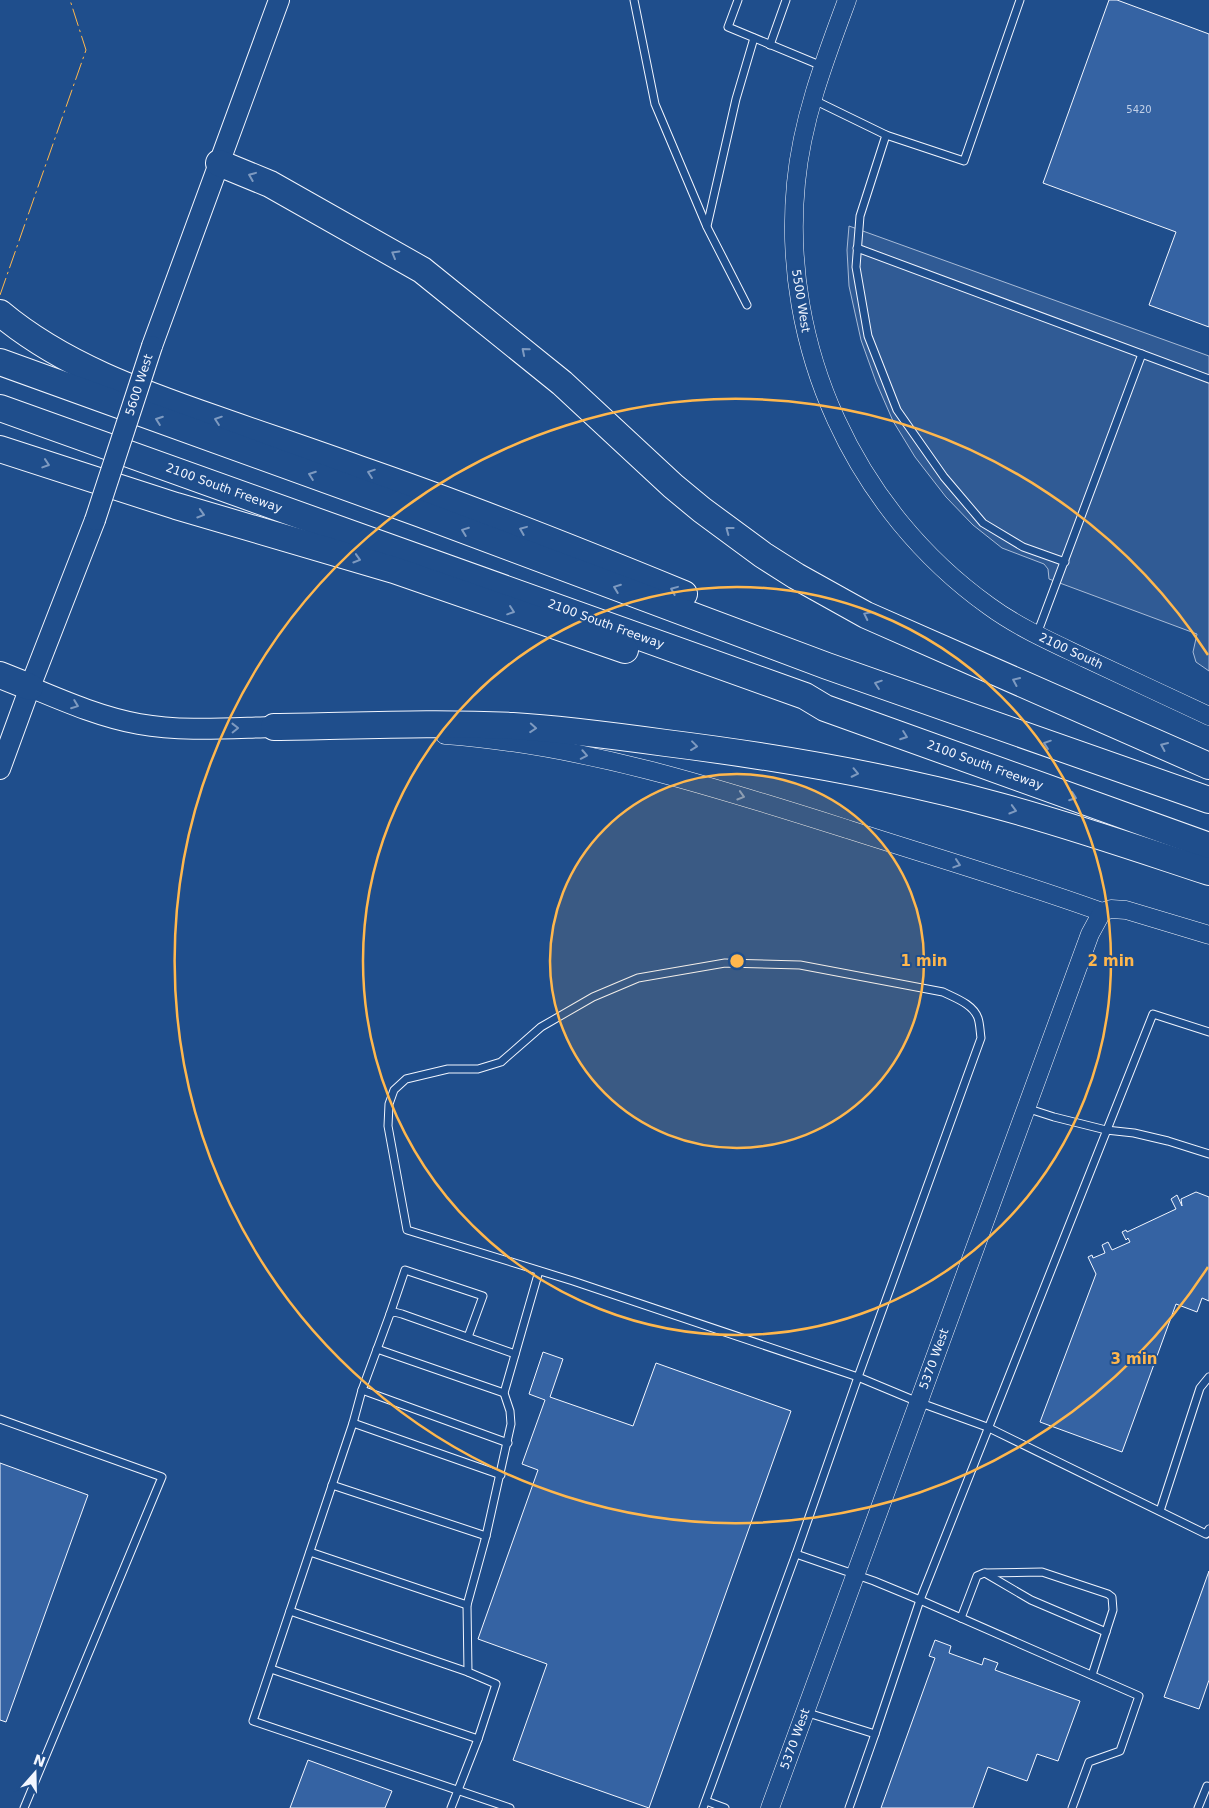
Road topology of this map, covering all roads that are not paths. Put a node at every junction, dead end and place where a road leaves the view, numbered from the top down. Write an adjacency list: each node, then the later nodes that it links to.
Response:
1 (279, 0): 12 (main road, 5600 West)
2 (634, 0): 13 (lane)
3 (738, 0): 7 (lane)
4 (786, 0): 8 (lane)
5 (847, 0): 9 (street, 5500 West)
6 (1020, 0): 11 (lane)
7 (754, 38): 8 (lane); 13 (lane)
8 (770, 45): 9 (lane)
9 (822, 66): 10 (street, 5500 West)
10 (812, 100): 11 (lane); 23 (street, 5500 West)
11 (886, 135): 14 (lane)
12 (219, 163): 27 (main road, 5600 West, bridge); 31 (highway, one-way to 12)
13 (707, 227): 15 (lane)
14 (857, 248): 17 (lane); 22 (lane)
15 (747, 305)
16 (0, 313): 25 (highway, one-way to 16)
17 (1142, 354): 19 (lane); 22 (lane)
18 (0, 362): 25 (highway, one-way to 18)
19 (1209, 379)
20 (0, 408): 28 (highway, 2100 South Freeway)
21 (0, 449): 28 (highway, one-way to 28)
22 (1065, 562): 24 (lane)
23 (943, 568): 24 (street, 2100 South)
24 (1036, 635): 29 (street, 2100 South)
25 (827, 666): 33 (highway, one-way to 25)
26 (0, 675): 27 (highway)
27 (30, 687): 30 (main road, one-way to 30); 32 (main road, 5600 West)
28 (825, 708): 34 (highway, 2100 South Freeway, one-way to 34)
29 (1209, 716)
30 (274, 727): 35 (highway, one-way to 35); 36 (street, one-way to 36)
31 (1209, 766)
32 (0, 769)
33 (1209, 800)
34 (1209, 846)
35 (1209, 872)
36 (1102, 912): 37 (street); 39 (street, 5370 West)
37 (1209, 935)
38 (1209, 1032): 40 (lane)
39 (1025, 1108): 40 (lane); 51 (street, 5370 West)
40 (1106, 1130): 41 (lane); 54 (lane)
41 (1209, 1154)
42 (539, 1271): 46 (lane); 47 (lane); 47 (lane)
43 (390, 1314): 44 (lane); 44 (lane); 45 (lane)
44 (468, 1337): 46 (lane)
45 (377, 1349): 49 (lane); 50 (lane)
46 (515, 1354): 50 (lane)
47 (858, 1377): 51 (lane); 62 (lane)
48 (1209, 1377): 58 (lane)
49 (362, 1390): 53 (lane); 55 (lane)
50 (504, 1393): 55 (lane)
51 (918, 1402): 54 (lane); 64 (street, 5370 West)
52 (0, 1419): 79 (lane)
53 (353, 1423): 56 (lane); 57 (lane)
54 (987, 1427): 58 (lane); 65 (lane)
55 (508, 1443): 56 (lane)
56 (501, 1475): 60 (lane)
57 (332, 1485): 60 (lane); 61 (lane)
58 (1160, 1511): 59 (lane)
59 (1209, 1529)
60 (486, 1536): 66 (lane)
61 (310, 1552): 66 (lane); 67 (lane)
62 (796, 1554): 64 (lane); 78 (lane)
63 (984, 1572): 68 (lane); 69 (lane); 69 (lane)
64 (855, 1575): 65 (lane); 73 (street, 5370 West)
65 (920, 1600): 68 (lane); 74 (lane)
66 (467, 1605): 71 (lane)
67 (290, 1611): 70 (lane); 71 (lane)
68 (961, 1618): 72 (lane)
69 (1106, 1632): 72 (lane)
70 (271, 1668): 75 (lane); 77 (lane)
71 (468, 1672): 75 (lane)
72 (1092, 1676): 85 (lane)
73 (805, 1712): 74 (lane); 83 (street, 5370 West)
74 (875, 1734): 84 (lane)
75 (478, 1739): 77 (lane)
76 (1209, 1787): 86 (lane)
77 (457, 1791): 80 (lane); 81 (lane)
78 (704, 1804): 82 (lane)
79 (24, 1808)
80 (451, 1808)
81 (510, 1808)
82 (725, 1808)
83 (770, 1808)
84 (849, 1808)
85 (1072, 1808)
86 (1198, 1808)

